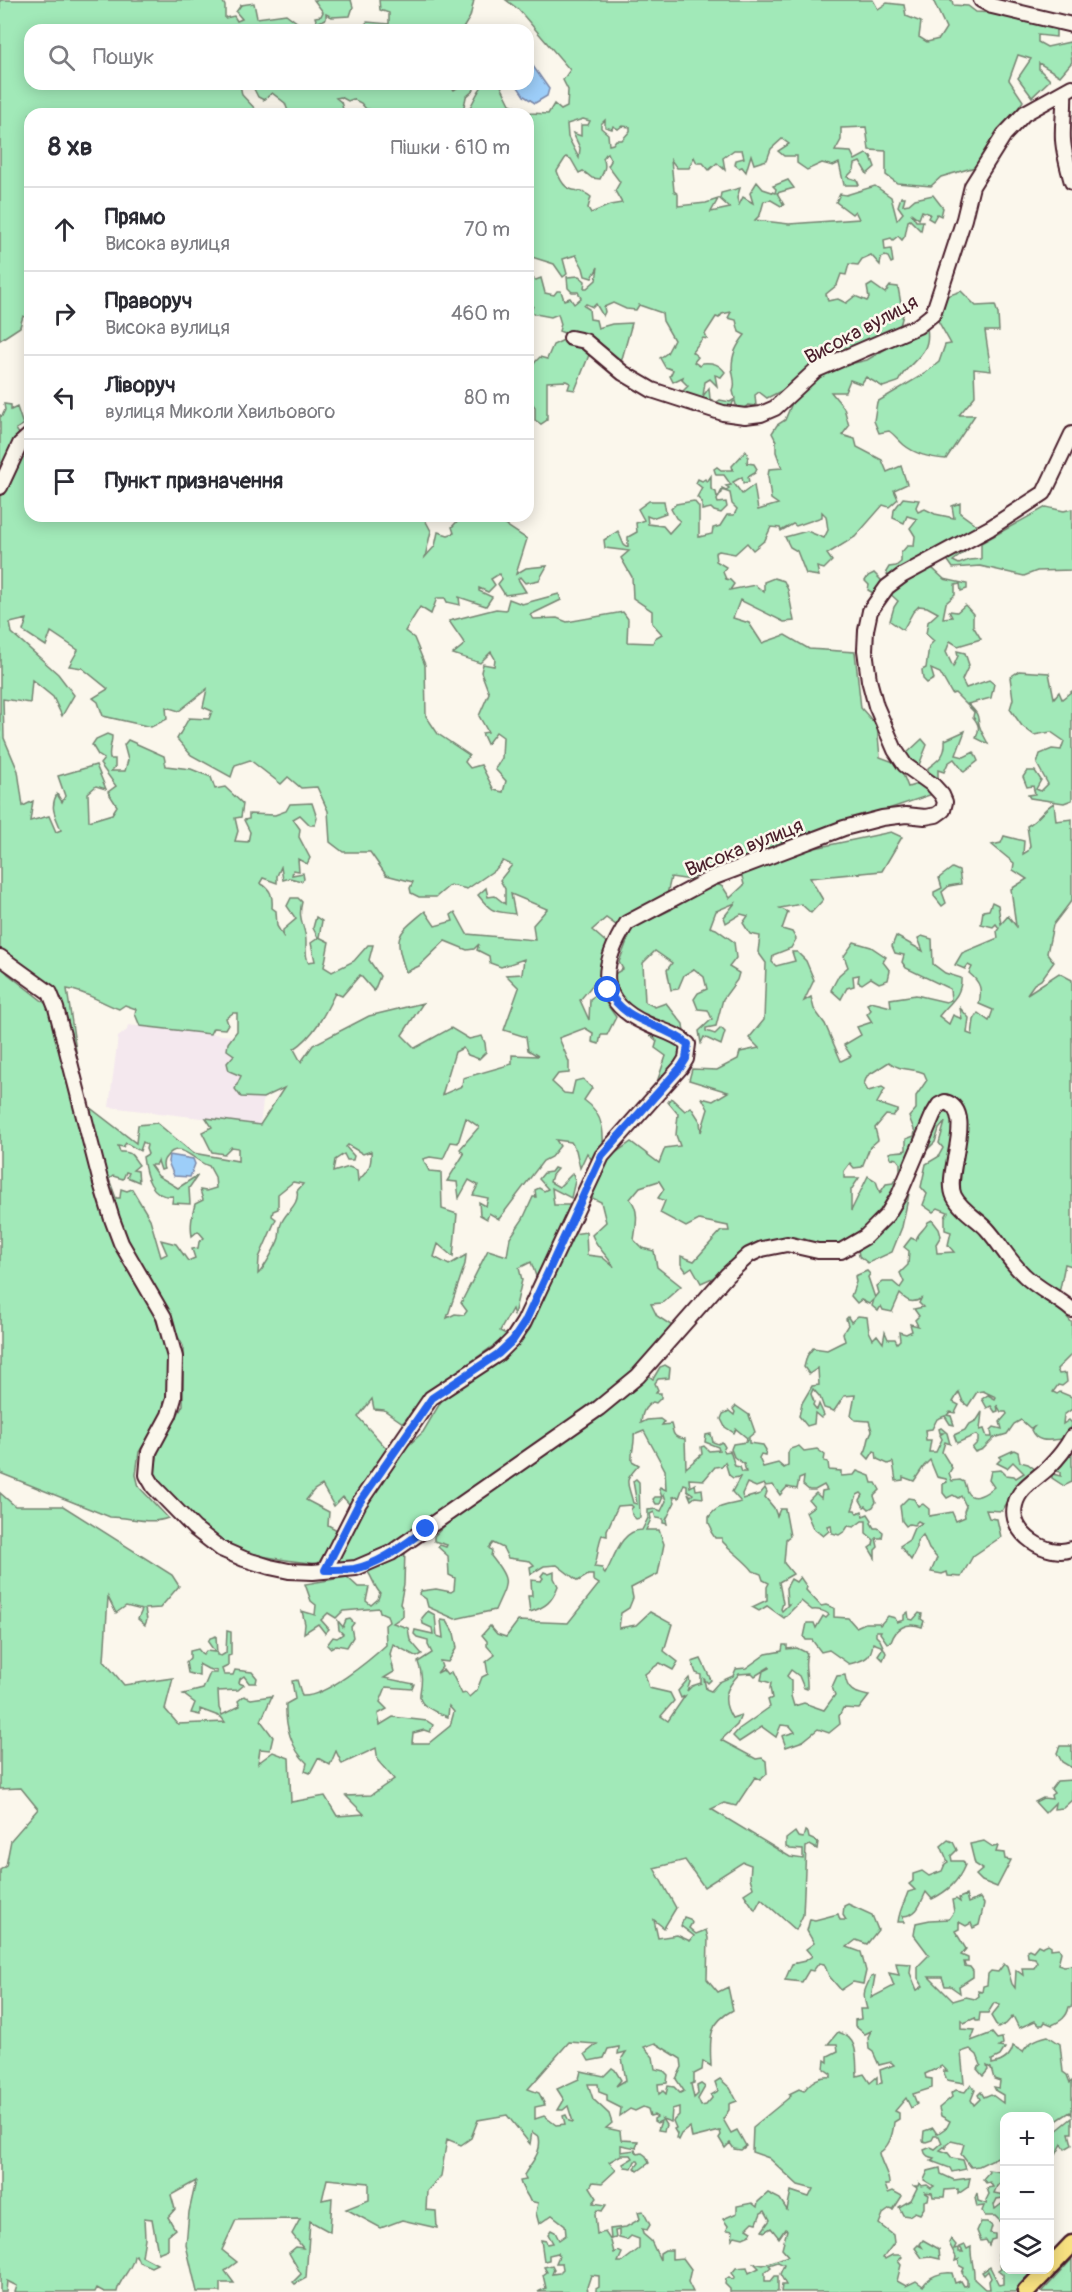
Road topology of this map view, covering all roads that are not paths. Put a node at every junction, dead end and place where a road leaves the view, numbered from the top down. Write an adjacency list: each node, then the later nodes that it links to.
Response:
1 (981, 0): 2 (street)
2 (1072, 25)
3 (1068, 89): 4 (street, Висока вулиця); 5 (street, Висока вулиця)
4 (1072, 182)
5 (571, 338)
6 (1072, 434): 13 (street, Висока вулиця)
7 (24, 440): 8 (street)
8 (0, 487)
9 (0, 957): 13 (street)
10 (1072, 1310): 13 (street)
11 (1072, 1437): 12 (street)
12 (1072, 1549)
13 (325, 1570)
14 (1072, 2244): 15 (main road)
15 (1054, 2262)
16 (1043, 2274): 17 (main road)
17 (1028, 2290)

